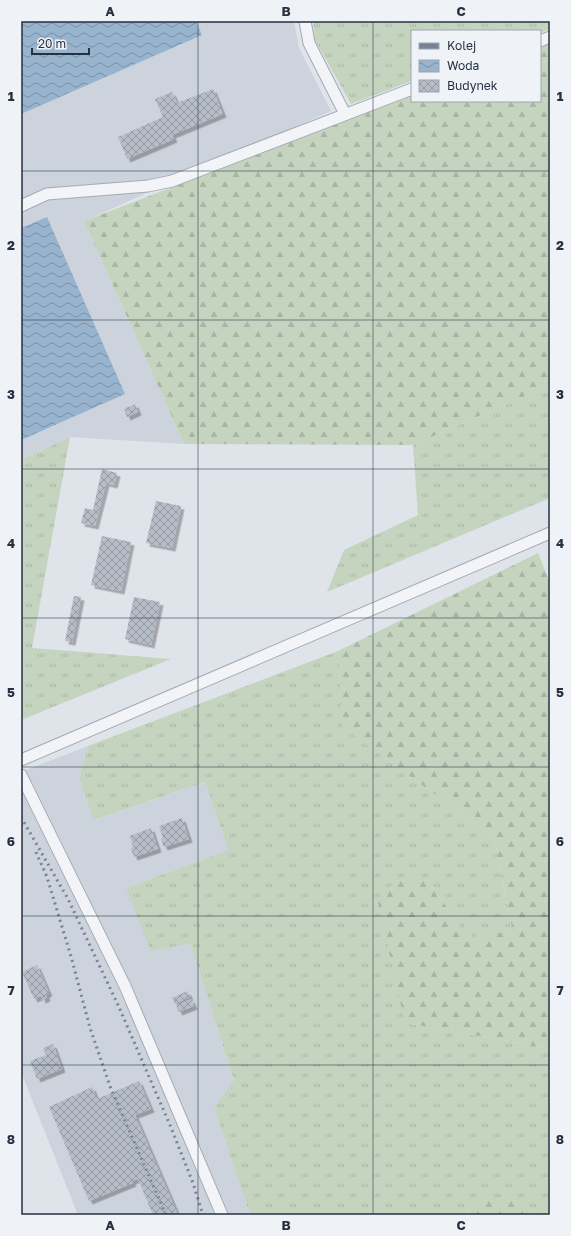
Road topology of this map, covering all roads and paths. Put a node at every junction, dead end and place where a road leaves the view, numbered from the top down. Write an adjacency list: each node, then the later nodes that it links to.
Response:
1 (305, 21): 3 (lane)
2 (411, 89): 3 (lane)
3 (346, 114): 4 (lane)
4 (21, 206)
5 (550, 533): 6 (lane)
6 (21, 760)
7 (21, 775): 8 (lane)
8 (222, 1215)

